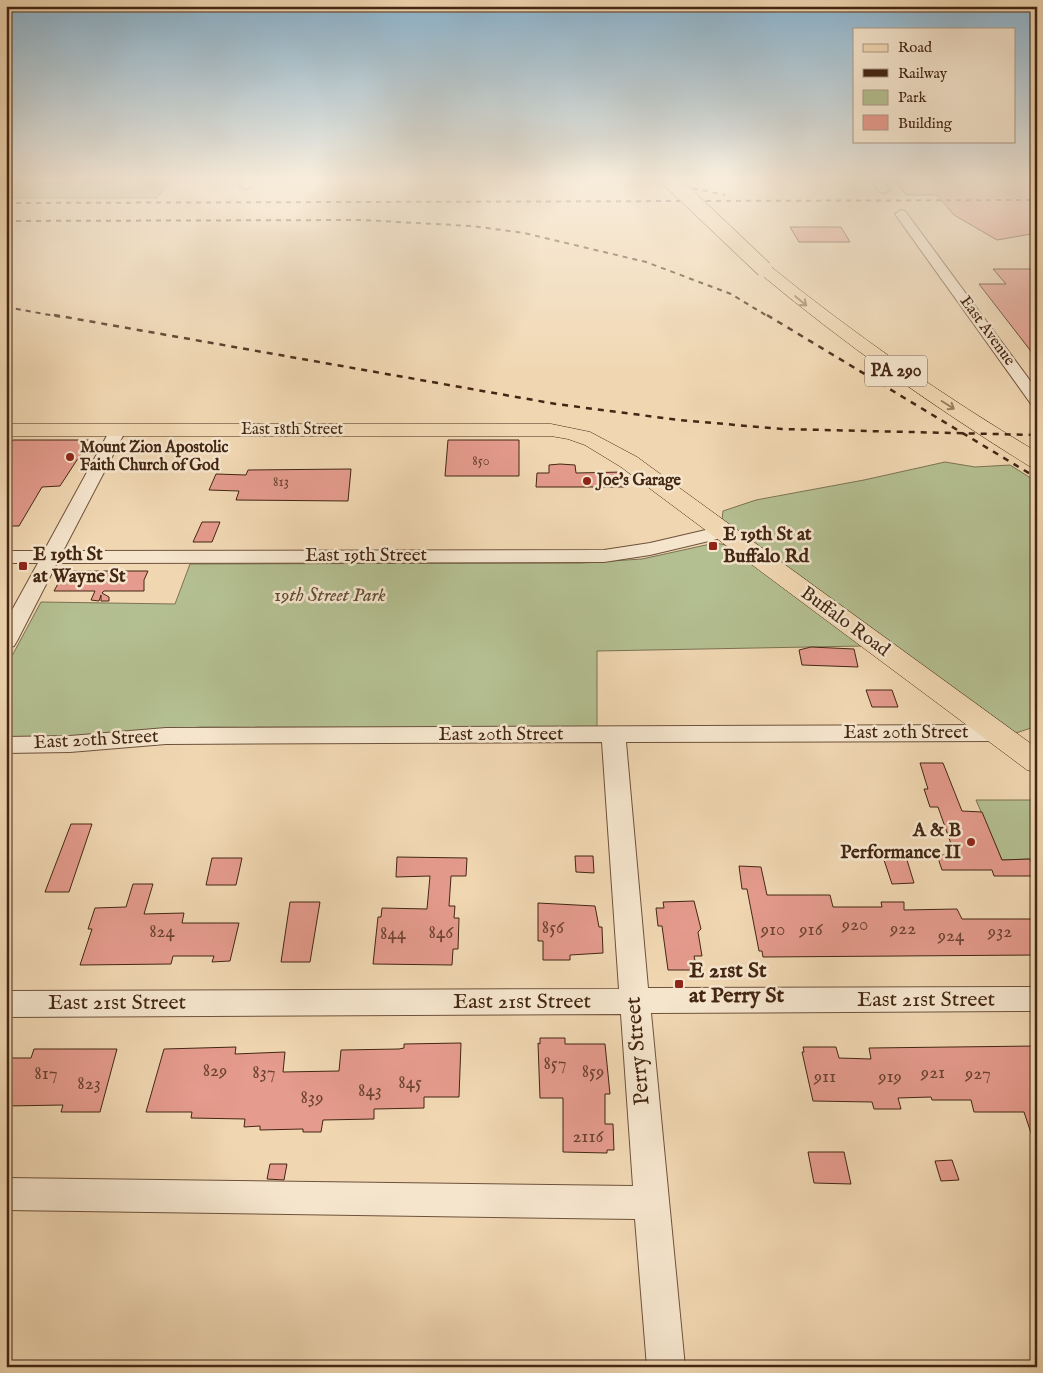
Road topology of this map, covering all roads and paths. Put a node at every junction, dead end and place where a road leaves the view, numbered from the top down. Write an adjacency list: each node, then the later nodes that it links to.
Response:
1 (748, 242): 4 (main road, PA 290, bridge)
2 (753, 242): 4 (main road, PA 290)
3 (921, 242): 5 (street, East Avenue)
4 (774, 263): 9 (main road, PA 290); 10 (main road, PA 290, one-way to 10)
5 (1037, 401)
6 (6, 430): 7 (main road, East 18th Street)
7 (118, 430): 8 (main road, East 18th Street); 13 (street)
8 (577, 433): 11 (main road, Buffalo Road)
9 (1037, 442)
10 (1037, 460)
11 (723, 532): 13 (street, East 19th Street); 15 (main road, Buffalo Road)
12 (6, 557): 13 (street, East 19th Street)
13 (52, 557): 14 (street)
14 (6, 641)
15 (996, 732): 16 (street, East 20th Street); 18 (main road, Buffalo Road)
16 (613, 734): 17 (street, East 20th Street); 20 (street, Perry Street)
17 (6, 745)
18 (1037, 763)
19 (1037, 1000): 20 (street, East 21st Street)
20 (634, 1001): 21 (street, East 21st Street); 23 (street, Perry Street)
21 (6, 1004)
22 (6, 1194): 23 (street)
23 (651, 1203): 24 (street, Perry Street)
24 (666, 1367)

